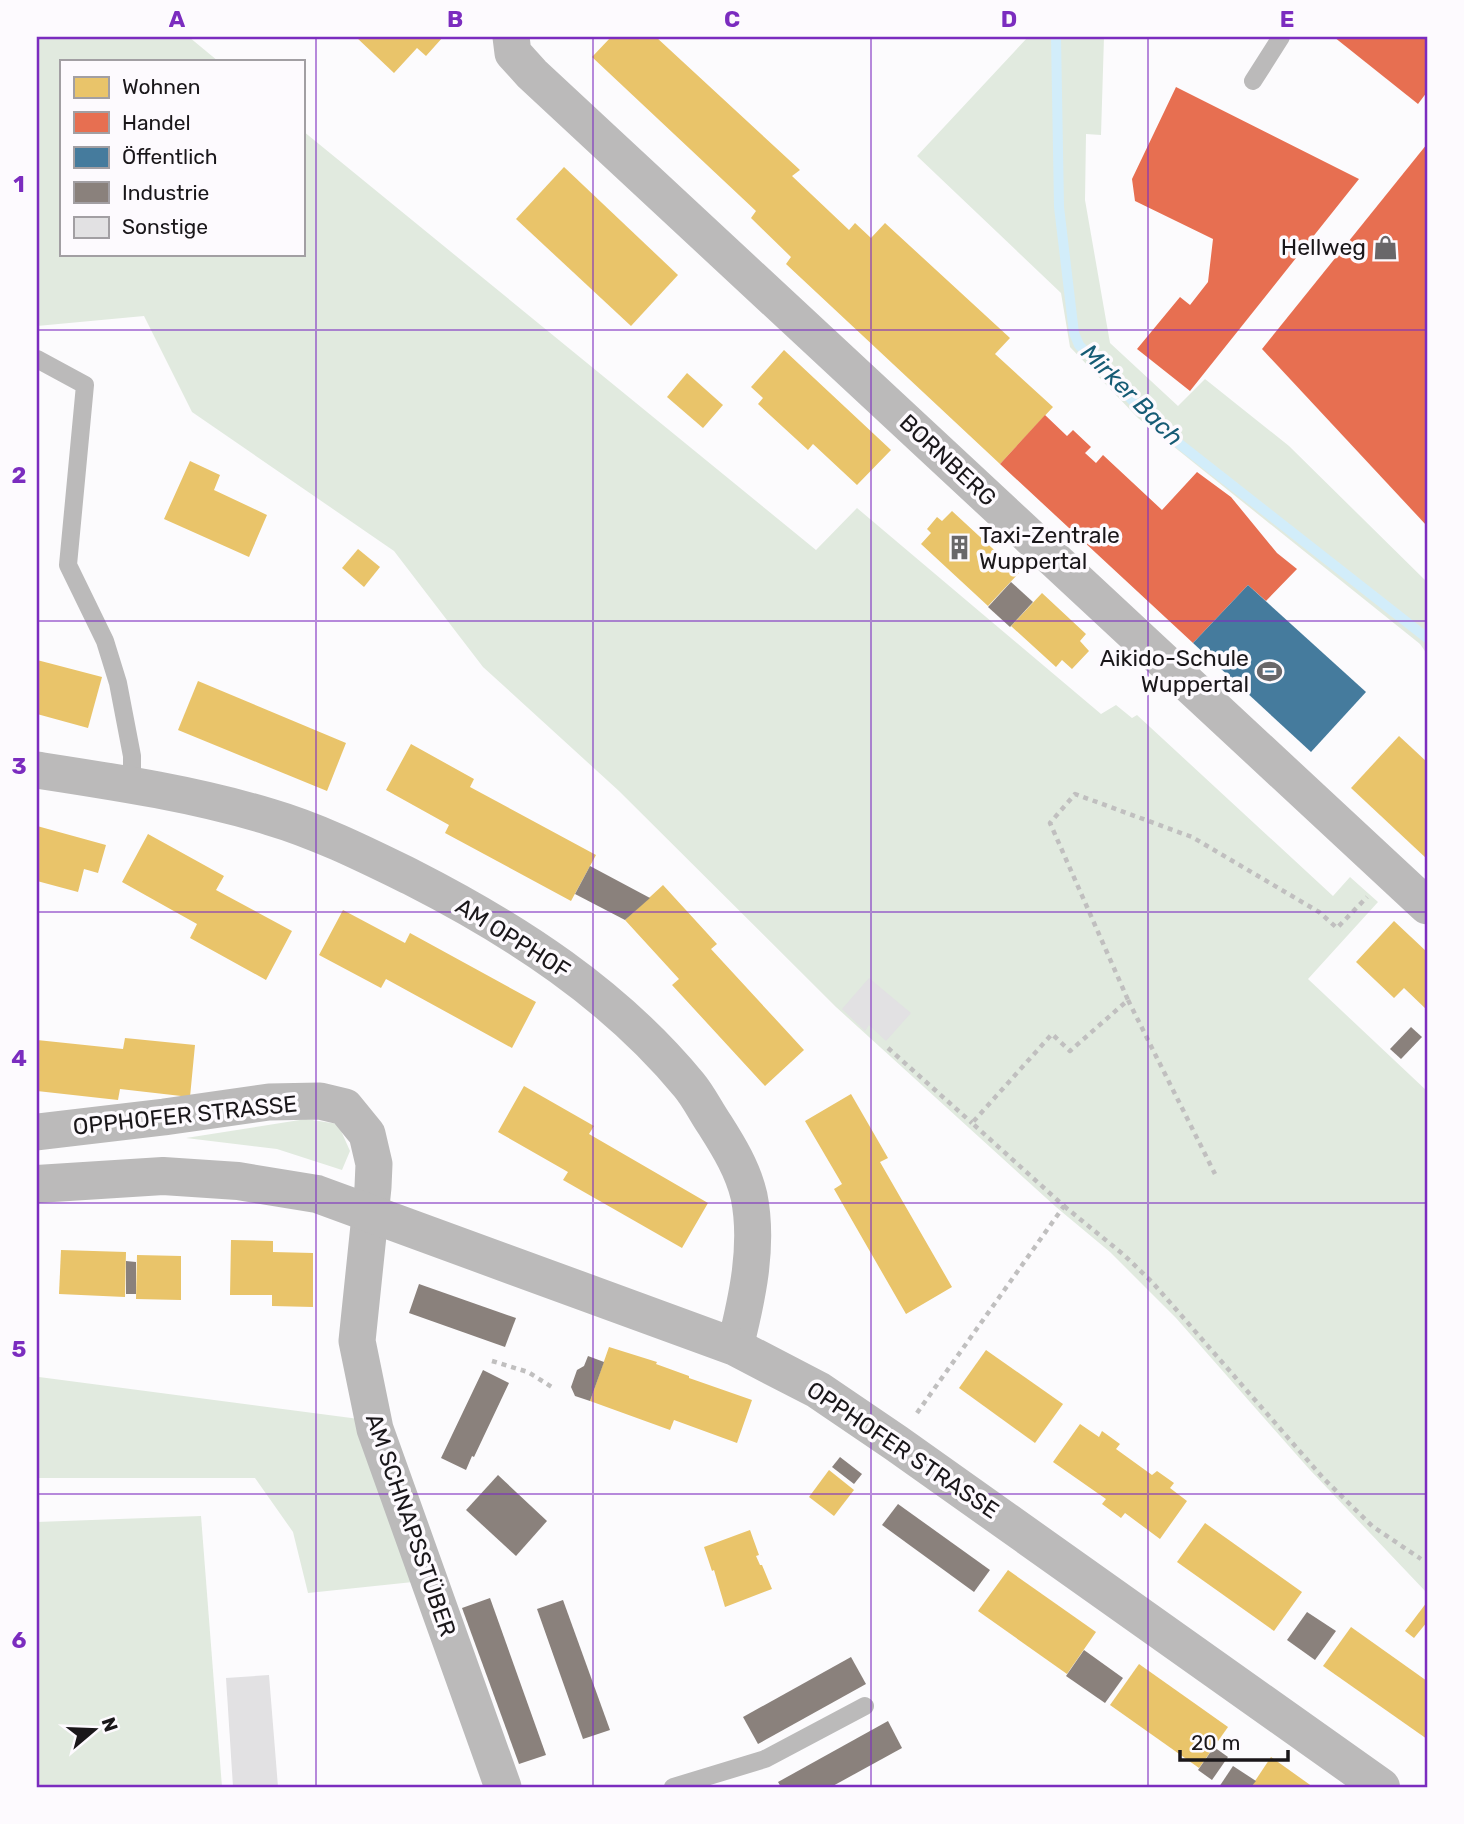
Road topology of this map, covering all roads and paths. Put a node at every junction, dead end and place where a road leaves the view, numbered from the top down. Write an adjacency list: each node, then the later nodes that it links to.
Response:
1 (512, 37): 7 (street, BORNBERG)
2 (1281, 37): 3 (lane)
3 (1253, 81)
4 (37, 359): 6 (lane)
5 (37, 770): 6 (street, AM OPPHOF)
6 (131, 785): 17 (street, AM OPPHOF)
7 (1427, 906)
8 (1337, 928): 9 (path)
9 (1128, 1000): 11 (path); 13 (path)
10 (888, 1048): 11 (path)
11 (972, 1123): 15 (path)
12 (37, 1132): 16 (street, OPPHOFER STRASSE)
13 (1215, 1174)
14 (37, 1184): 16 (street, OPPHOFER STRASSE)
15 (1064, 1206): 20 (path); 21 (path)
16 (371, 1213): 17 (street, OPPHOFER STRASSE); 23 (street, AM SCHNAPSSTÜBER)
17 (735, 1347): 25 (street, OPPHOFER STRASSE)
18 (492, 1361): 19 (path)
19 (555, 1389)
20 (918, 1412)
21 (1421, 1559)
22 (865, 1706): 24 (lane)
23 (503, 1787)
24 (673, 1787)
25 (1381, 1787)

